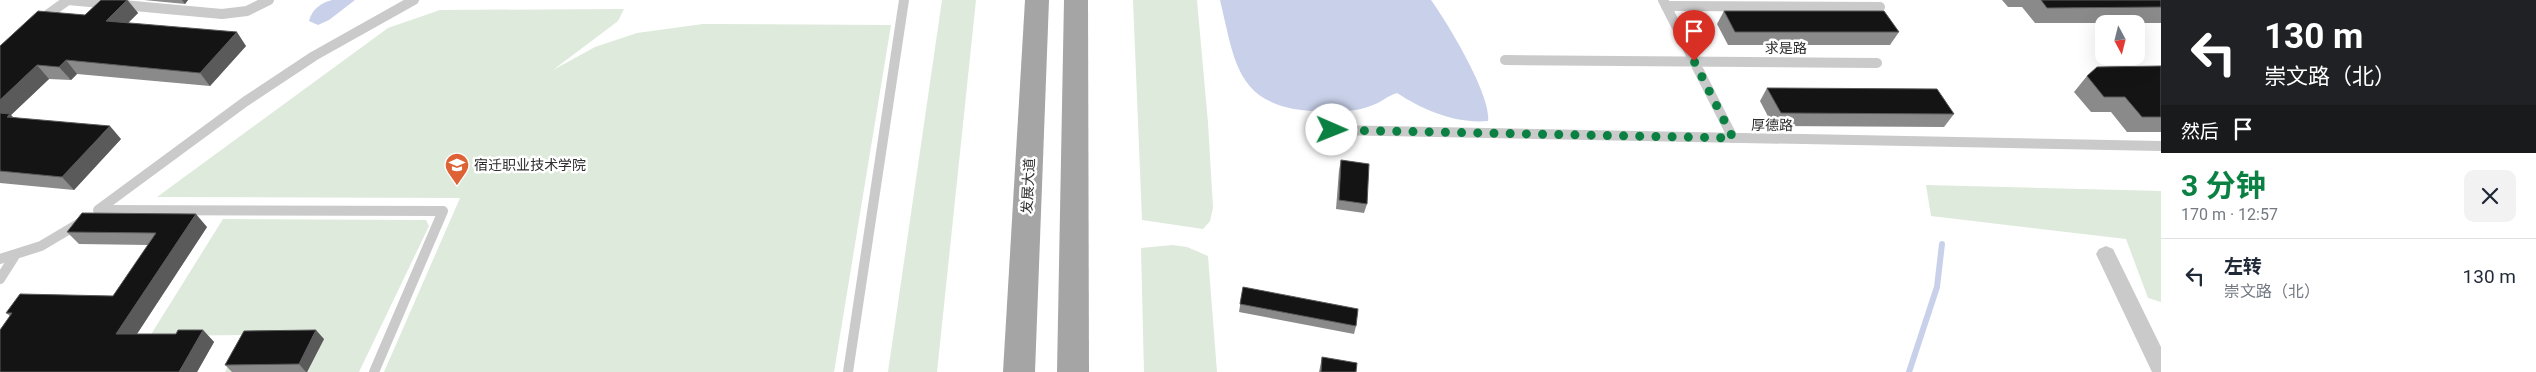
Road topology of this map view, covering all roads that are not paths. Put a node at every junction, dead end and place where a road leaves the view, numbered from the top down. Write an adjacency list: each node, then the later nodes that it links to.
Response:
1 (68, 0): 2 (lane); 9 (lane)
2 (269, 0)
3 (414, 0): 16 (lane)
4 (904, 0): 23 (lane)
5 (1037, 0): 24 (main road, 发展大道)
6 (1076, 0): 25 (main road)
7 (1665, 3): 8 (lane); 11 (lane)
8 (1880, 7)
9 (30, 26)
10 (1505, 60): 11 (lane, 求是路)
11 (1694, 61): 12 (lane, 求是路); 14 (lane)
12 (1877, 62)
13 (1332, 130): 14 (lane, 厚德路)
14 (1733, 138): 15 (lane, 厚德路)
15 (2161, 146)
16 (91, 215): 18 (lane); 22 (lane)
17 (2106, 254): 21 (street)
18 (14, 257): 19 (lane); 20 (lane)
19 (0, 259)
20 (0, 279)
21 (2161, 369)
22 (374, 372)
23 (848, 372)
24 (1018, 372)
25 (1073, 372)

